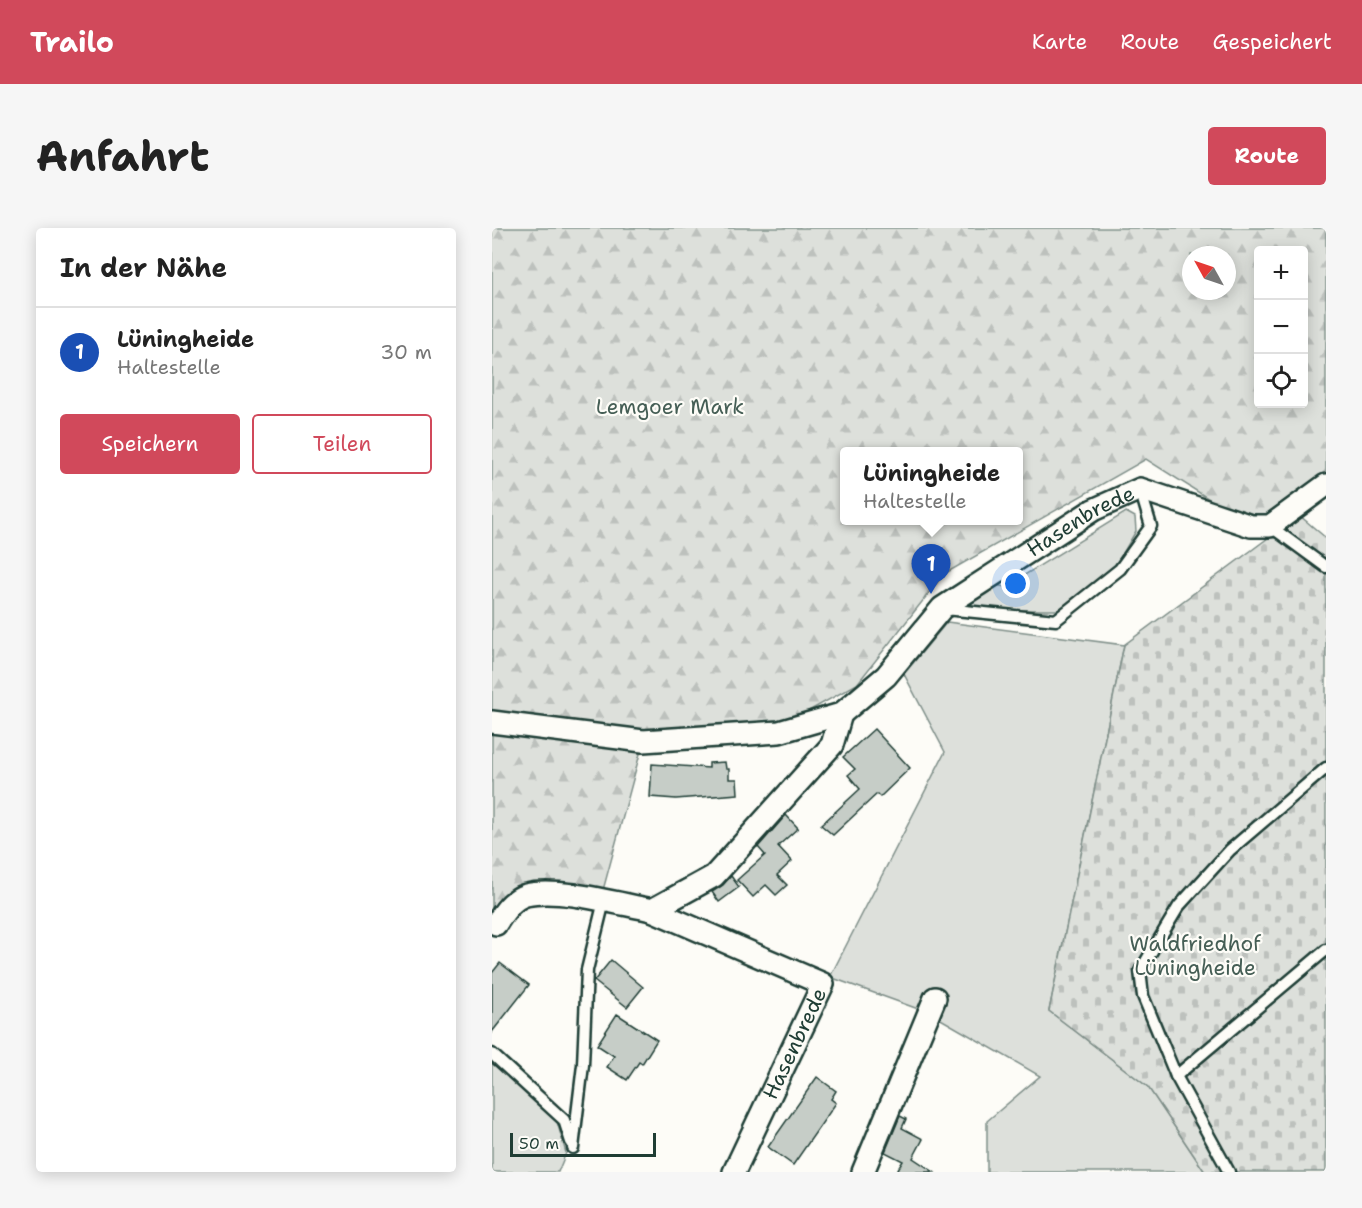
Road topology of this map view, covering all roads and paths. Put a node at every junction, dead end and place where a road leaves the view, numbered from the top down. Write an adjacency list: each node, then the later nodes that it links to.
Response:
1 (1326, 484): 3 (street)
2 (1140, 489): 3 (street, Hasenbrede); 5 (street, Hasenbrede); 5 (lane)
3 (1270, 526): 4 (lane)
4 (1326, 567)
5 (942, 608): 6 (street, Hasenbrede)
6 (842, 714): 7 (street, Hasenbrede); 10 (street)
7 (492, 722)
8 (1326, 768): 15 (lane)
9 (604, 901): 10 (street, Hasenbrede); 11 (street, Hasenbrede); 14 (lane)
10 (652, 910): 16 (street, Hasenbrede)
11 (494, 929)
12 (1326, 950): 15 (lane)
13 (935, 998): 17 (street)
14 (492, 1054)
15 (1176, 1076): 18 (lane)
16 (734, 1172)
17 (863, 1172)
18 (1229, 1172)

